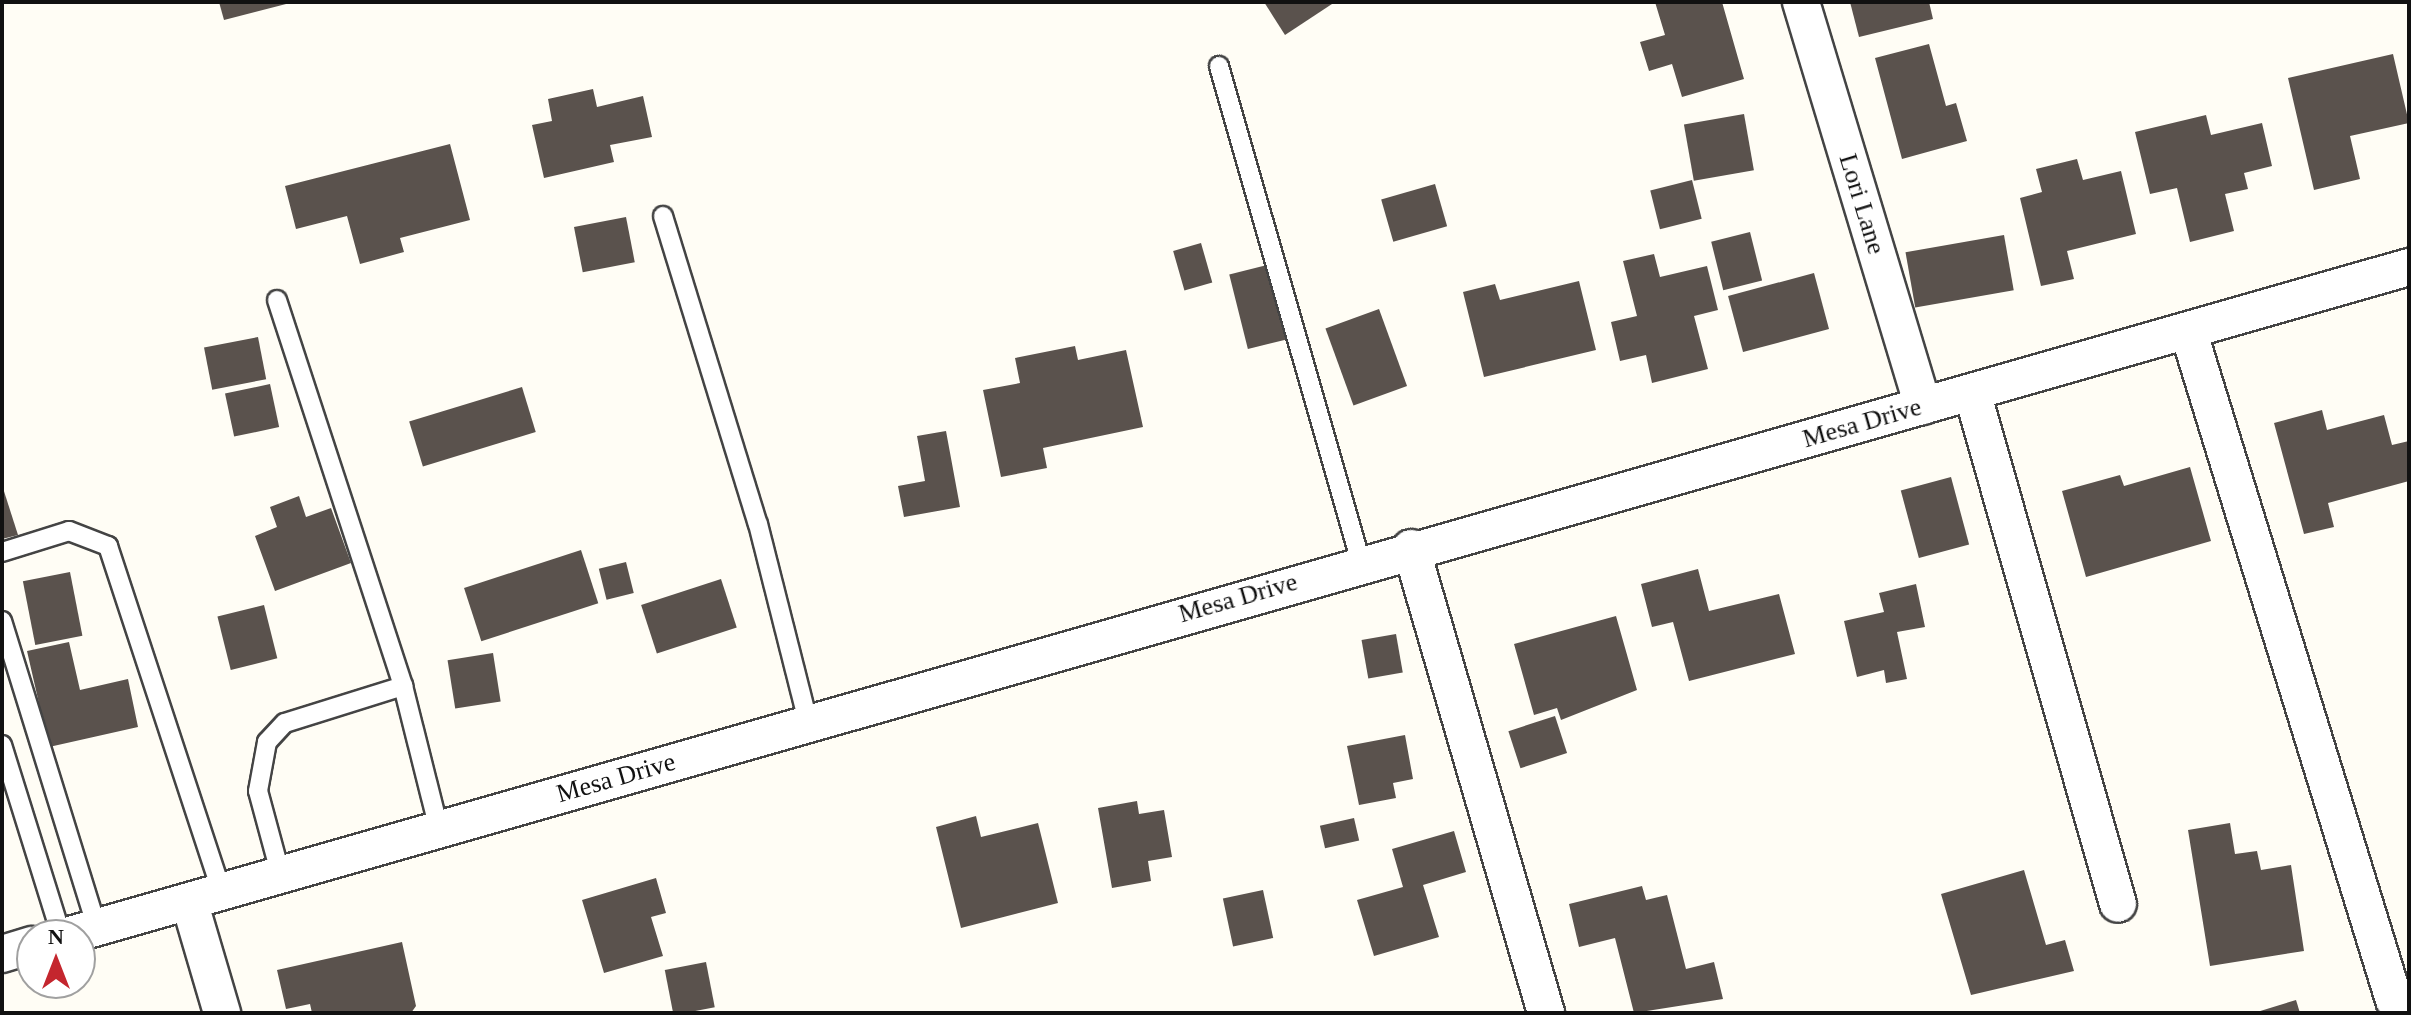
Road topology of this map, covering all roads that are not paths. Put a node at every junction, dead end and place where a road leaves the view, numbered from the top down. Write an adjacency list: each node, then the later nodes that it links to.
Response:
1 (1801, 2): 8 (street, Lori Lane)
2 (1219, 66): 11 (lane)
3 (663, 216): 14 (lane)
4 (2409, 267): 6 (street, Mesa Drive)
5 (277, 300): 13 (lane)
6 (2188, 330): 7 (street, Mesa Drive); 23 (street)
7 (1972, 392): 8 (street, Mesa Drive); 19 (street)
8 (1923, 406): 9 (street, Mesa Drive)
9 (1411, 548): 11 (street, Mesa Drive); 25 (street)
10 (2, 552): 18 (lane)
11 (1361, 563): 14 (street, Mesa Drive)
12 (2, 621): 21 (lane)
13 (403, 686): 16 (lane); 17 (lane)
14 (808, 722): 16 (street, Mesa Drive)
15 (2, 745): 20 (lane)
16 (439, 829): 17 (street, Mesa Drive)
17 (281, 876): 18 (street, Mesa Drive)
18 (207, 900): 22 (street, Mesa Drive); 24 (street)
19 (2118, 904)
20 (56, 919)
21 (81, 919)
22 (96, 928)
23 (2394, 1000)
24 (222, 1013)
25 (1546, 1013)

